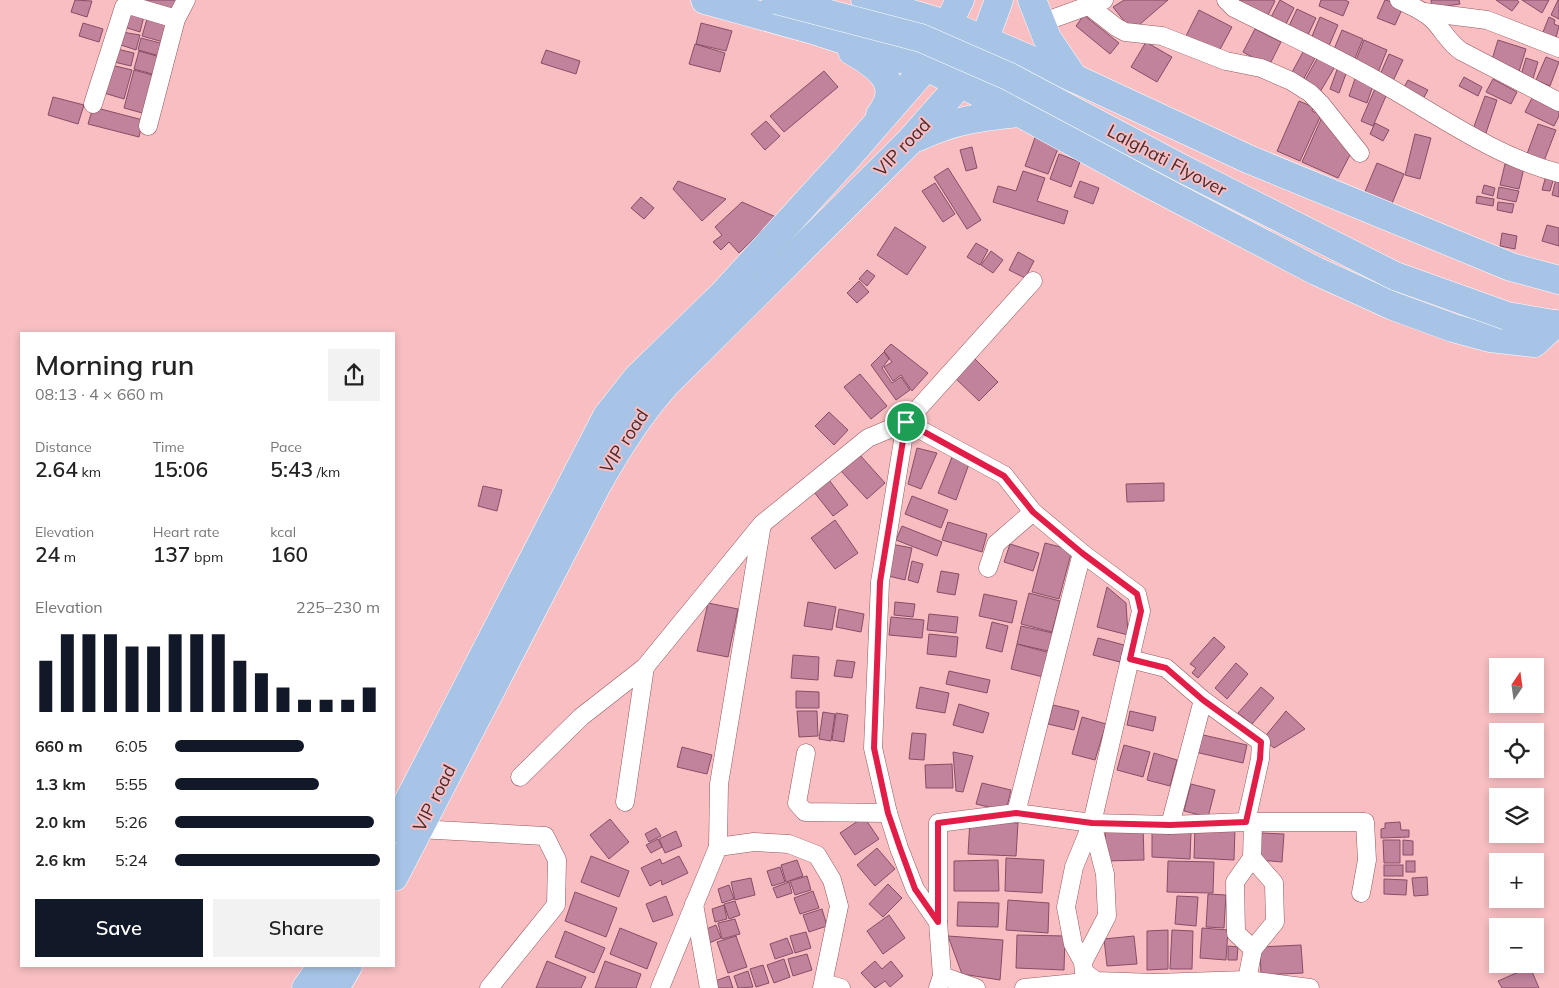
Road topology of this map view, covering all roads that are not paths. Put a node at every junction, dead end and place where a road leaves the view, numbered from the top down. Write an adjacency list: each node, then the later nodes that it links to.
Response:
1 (186, 0): 11 (street)
2 (705, 0): 13 (main road)
3 (776, 0): 29 (main road, Lalghati Flyover, bridge)
4 (866, 0): 12 (main road)
5 (960, 0): 12 (main road, VIP road)
6 (999, 0): 14 (main road, VIP road)
7 (1226, 0): 26 (street)
8 (1097, 3): 10 (street); 24 (street)
9 (1413, 5): 15 (street); 19 (street)
10 (1037, 11): 17 (main road)
11 (176, 19): 20 (street); 22 (street)
12 (949, 24): 14 (main road); 16 (main road, VIP road)
13 (813, 30): 16 (main road); 25 (main road)
14 (984, 41): 17 (main road); 18 (main road, VIP road)
15 (1559, 48)
16 (926, 66): 18 (main road); 25 (main road, VIP road)
17 (1074, 78): 27 (main road)
18 (961, 83): 21 (main road); 23 (main road, VIP road)
19 (1559, 102)
20 (93, 104)
21 (1020, 113): 23 (main road); 29 (main road)
22 (148, 126)
23 (909, 142): 46 (main road, VIP road)
24 (1360, 153)
25 (847, 158): 46 (main road, VIP road)
26 (1559, 173)
27 (1559, 280)
28 (1033, 281): 30 (street)
29 (1557, 325)
30 (906, 422): 31 (street); 32 (street); 41 (street)
31 (1033, 512): 33 (street); 34 (street)
32 (762, 524): 36 (street); 47 (street)
33 (1082, 553): 35 (street); 42 (street)
34 (988, 568)
35 (1130, 659): 37 (street); 44 (street)
36 (645, 667): 39 (street); 40 (street)
37 (1203, 700): 43 (street); 45 (street)
38 (806, 753): 41 (street)
39 (520, 777)
40 (624, 802)
41 (888, 813): 52 (street)
42 (1016, 813): 44 (street); 52 (street)
43 (1249, 822): 45 (street); 48 (street); 50 (street)
44 (1092, 823): 45 (street); 54 (street); 54 (street)
45 (1170, 825)
46 (406, 829): 49 (main road, VIP road); 64 (street)
47 (718, 847): 51 (street); 60 (street)
48 (1252, 858): 53 (street); 53 (street)
49 (395, 873)
50 (1361, 893)
51 (694, 904): 65 (street); 66 (street)
52 (938, 922): 59 (street)
53 (1253, 949): 57 (street)
54 (1083, 962): 58 (street)
55 (321, 967): 62 (main road)
56 (347, 967): 63 (main road)
57 (1247, 980): 58 (street); 61 (street)
58 (1096, 981): 69 (street)
59 (940, 982): 68 (street)
60 (823, 986): 67 (street)
61 (1301, 987)
62 (306, 988)
63 (335, 988)
64 (489, 988)
65 (660, 988)
66 (709, 988)
67 (841, 988)
68 (976, 988)
69 (1024, 988)

